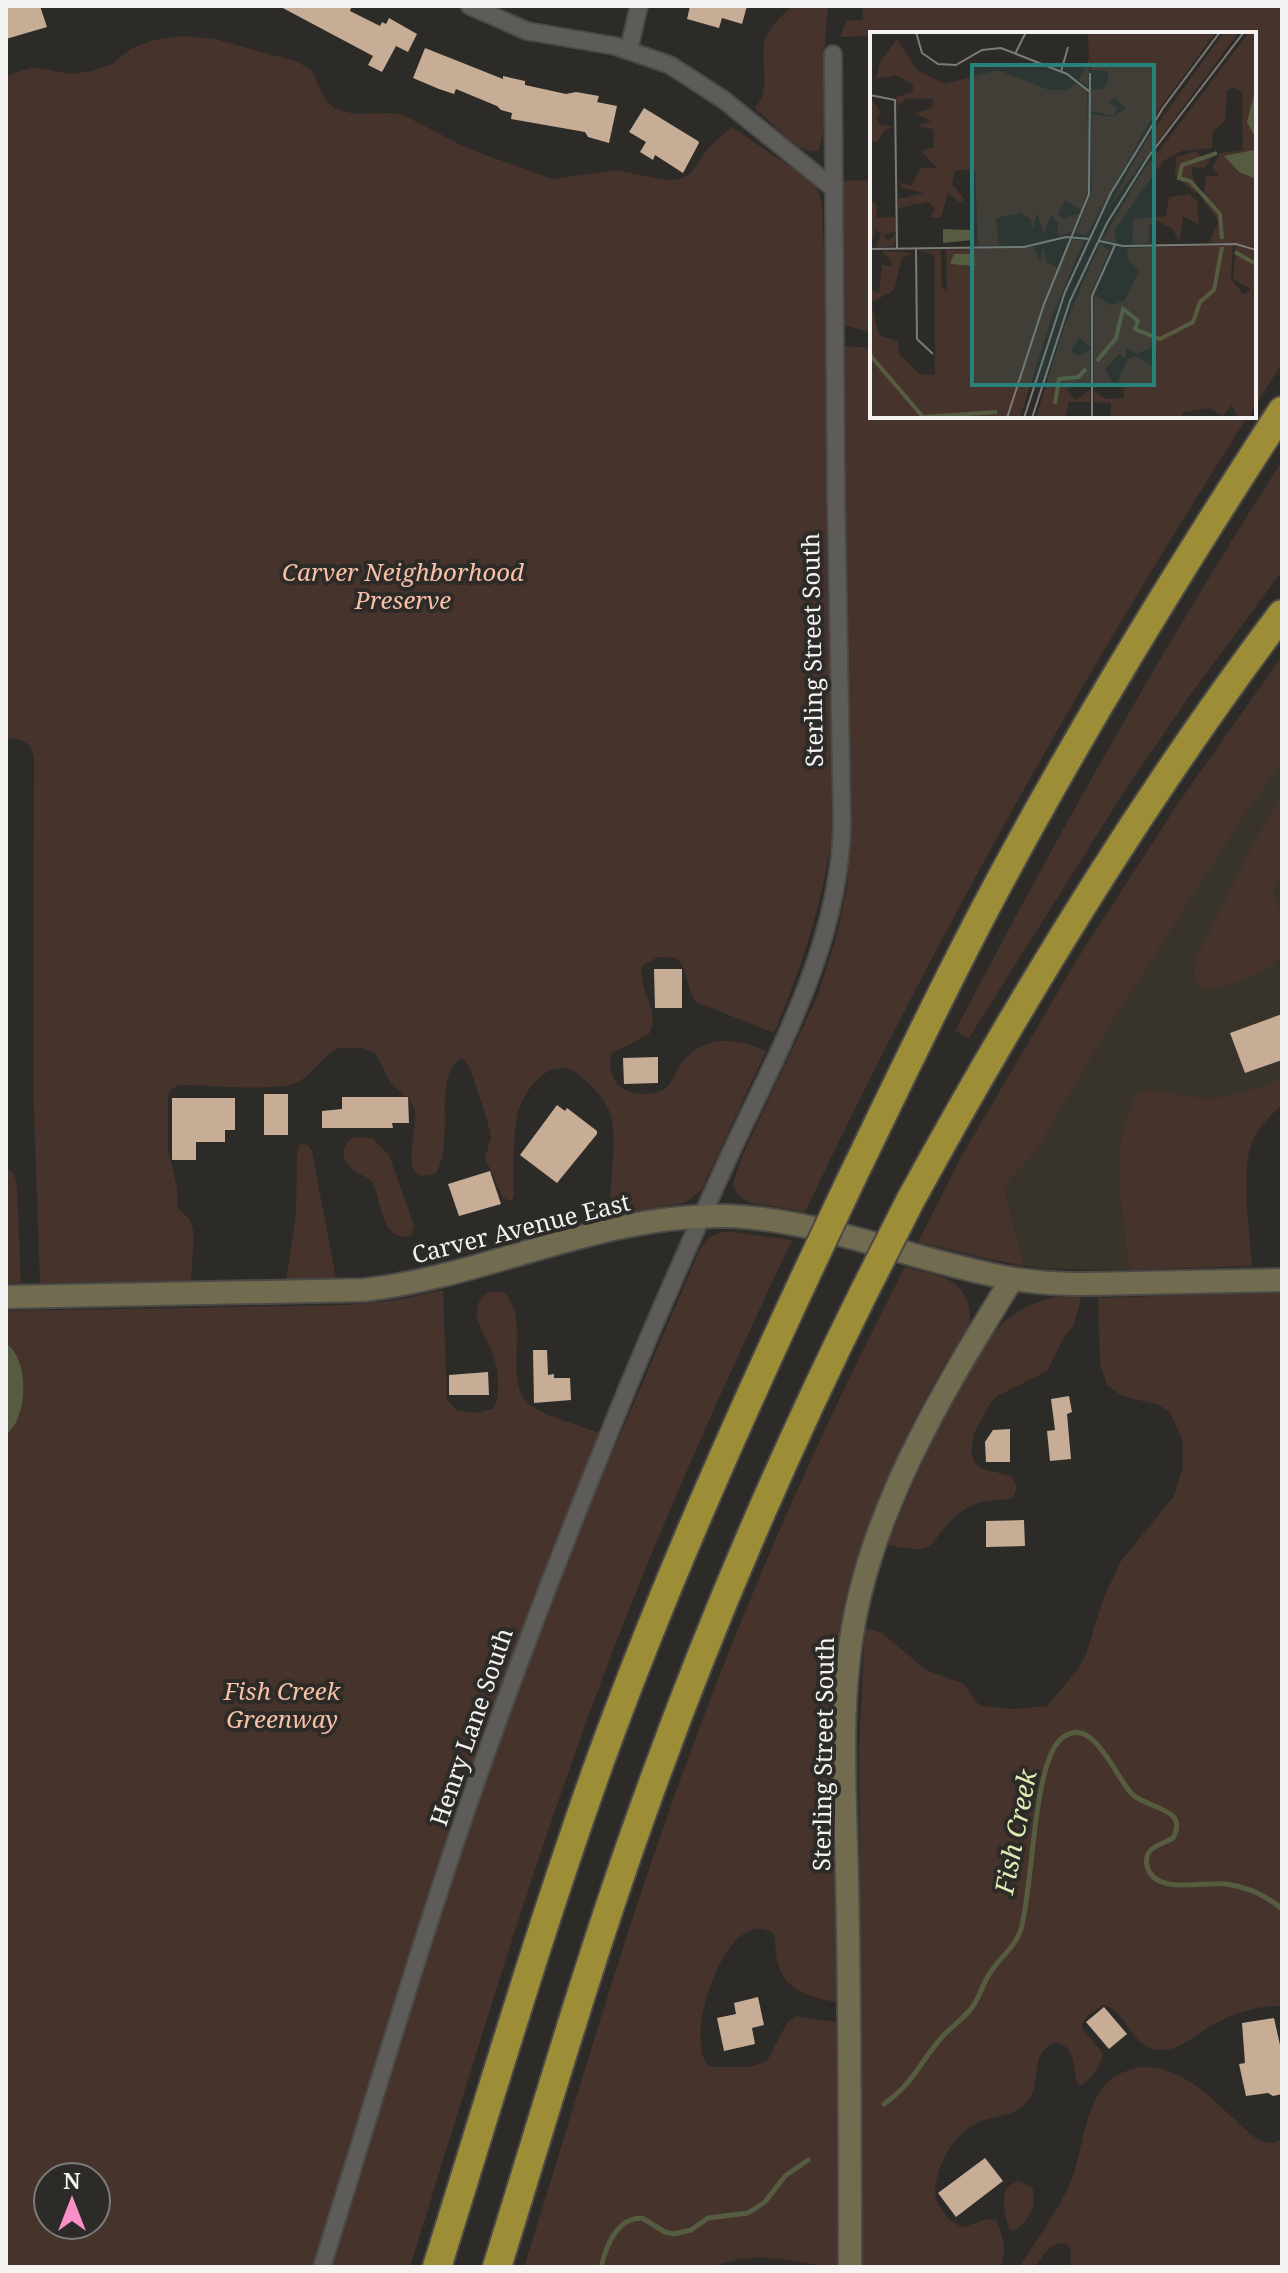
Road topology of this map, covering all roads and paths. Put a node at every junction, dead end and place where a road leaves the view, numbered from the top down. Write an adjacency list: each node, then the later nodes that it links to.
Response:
1 (470, 6): 3 (street)
2 (639, 6): 3 (street)
3 (629, 49): 5 (street)
4 (833, 54): 5 (street, Sterling Street South)
5 (833, 188): 8 (street, Sterling Street South)
6 (1282, 411): 13 (highway, bridge)
7 (1282, 614): 14 (highway, bridge)
8 (703, 1217): 9 (street, Carver Avenue East); 11 (street, Carver Avenue East); 12 (street, Henry Lane South)
9 (1012, 1279): 10 (street, Carver Avenue East); 15 (street, Sterling Street South)
10 (1282, 1280)
11 (6, 1297)
12 (322, 2267)
13 (437, 2267)
14 (497, 2267)
15 (850, 2267)

